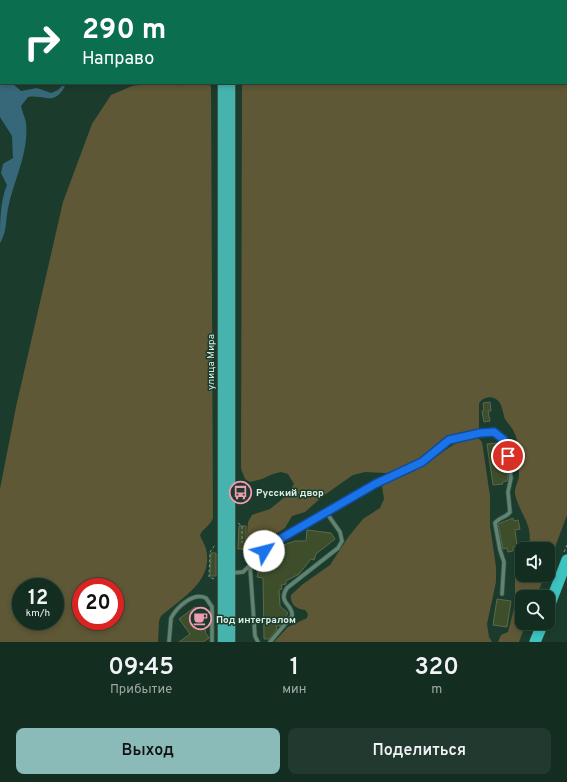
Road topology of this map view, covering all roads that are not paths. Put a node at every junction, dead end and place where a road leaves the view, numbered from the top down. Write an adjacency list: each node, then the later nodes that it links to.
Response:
1 (222, 84): 6 (main road, улица Мира)
2 (230, 84): 6 (main road, улица Мира)
3 (326, 512): 5 (lane); 8 (lane); 15 (lane)
4 (567, 560): 7 (highway)
5 (250, 566): 6 (lane); 14 (lane)
6 (226, 574): 12 (main road, улица Мира); 13 (main road, улица Мира)
7 (555, 591)
8 (502, 594)
9 (539, 630): 16 (highway)
10 (169, 642): 11 (lane)
11 (212, 642)
12 (223, 642)
13 (230, 642)
14 (258, 642)
15 (270, 642)
16 (535, 642)

